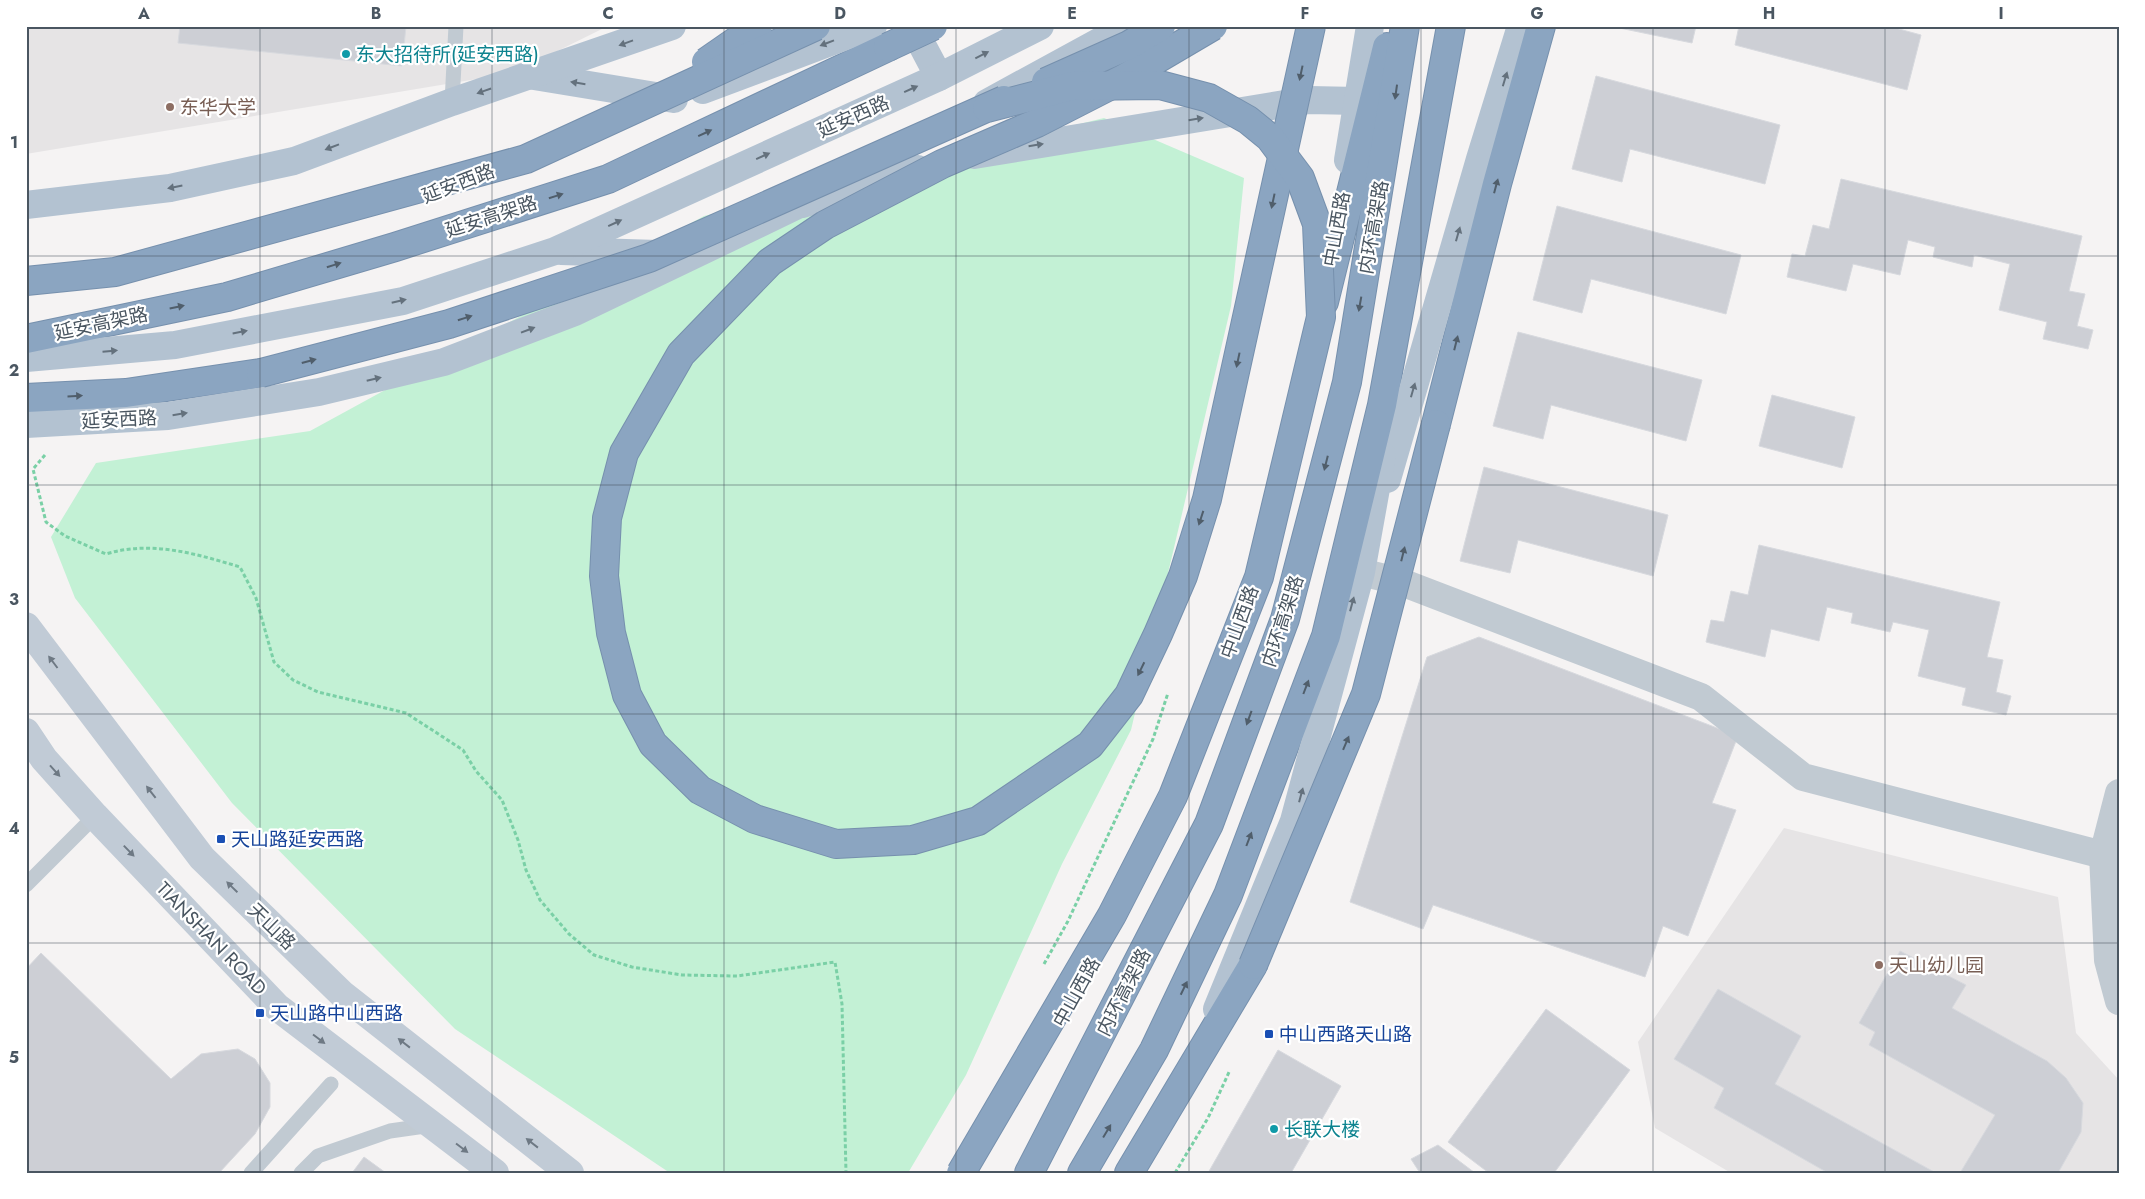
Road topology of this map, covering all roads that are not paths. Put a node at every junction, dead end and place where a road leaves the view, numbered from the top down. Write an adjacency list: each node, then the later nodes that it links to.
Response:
1 (456, 26): 24 (lane)
2 (672, 26): 20 (main road, one-way to 20)
3 (758, 26): 25 (highway, bridge)
4 (816, 26): 25 (highway, bridge)
5 (873, 26): 22 (main road, 延安西路, one-way to 22)
6 (912, 26): 21 (main road)
7 (933, 26): 34 (highway, 延安高架路, one-way to 7, bridge)
8 (1040, 26): 21 (main road, 延安西路, one-way to 8)
9 (1128, 26): 27 (main road, 延安西路)
10 (1161, 26): 26 (highway, bridge)
11 (1213, 26): 12 (highway, one-way to 11, bridge)
12 (1311, 26)
13 (1370, 26): 23 (main road, 中山西路)
14 (1392, 26): 33 (highway, bridge)
15 (1405, 26): 54 (highway, 内环高架路, one-way to 54)
16 (1451, 26): 55 (highway, one-way to 16)
17 (1460, 26): 38 (main road)
18 (1521, 26): 38 (main road, one-way to 18)
19 (1541, 26): 56 (highway, one-way to 19, bridge)
20 (531, 75): 22 (main road, one-way to 20); 24 (main road, one-way to 24)
21 (939, 77): 29 (main road, 延安西路, one-way to 21)
22 (678, 100): 31 (main road, 延安西路)
23 (1358, 101): 27 (main road, one-way to 23); 53 (main road, 中山西路)
24 (452, 102): 28 (main road, one-way to 28)
25 (644, 104): 32 (highway, bridge)
26 (987, 108): 33 (highway, bridge); 36 (highway, one-way to 26, bridge)
27 (802, 204): 30 (main road, 延安西路)
28 (26, 205)
29 (555, 251): 30 (main road, 延安西路); 35 (main road, 延安西路, one-way to 29)
30 (695, 256): 37 (main road, 延安西路, one-way to 30)
31 (26, 276)
32 (26, 281)
33 (1321, 317): 52 (highway, bridge)
34 (26, 339)
35 (26, 358)
36 (26, 398)
37 (26, 424)
38 (1360, 572): 43 (street); 56 (main road, one-way to 38)
39 (26, 626): 51 (main road, 天山路, one-way to 39)
40 (26, 732): 42 (main road, TIANSHAN ROAD, one-way to 42)
41 (2119, 792): 43 (street)
42 (95, 816): 44 (lane); 47 (main road, TIANSHAN ROAD, one-way to 47)
43 (2103, 855): 45 (street)
44 (26, 885)
45 (2119, 1001)
46 (331, 1084): 48 (lane)
47 (432, 1125): 49 (lane); 50 (main road, TIANSHAN ROAD, one-way to 50)
48 (251, 1173)
49 (301, 1173)
50 (495, 1173)
51 (570, 1173)
52 (961, 1173)
53 (977, 1173)
54 (1029, 1173)
55 (1082, 1173)
56 (1128, 1173)

